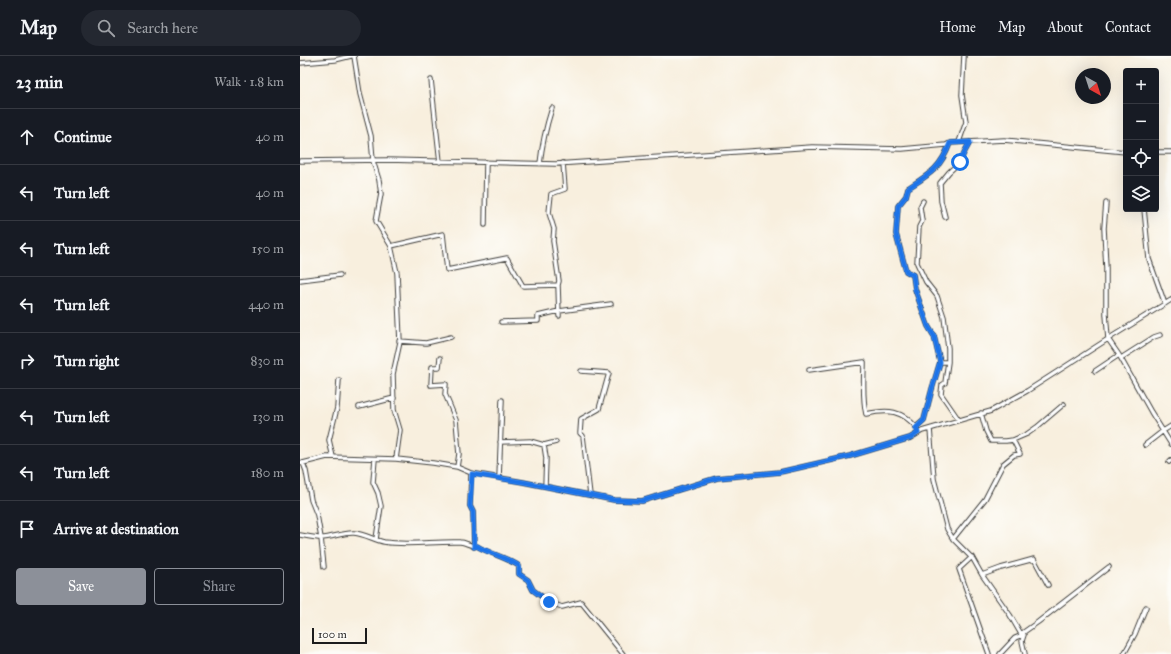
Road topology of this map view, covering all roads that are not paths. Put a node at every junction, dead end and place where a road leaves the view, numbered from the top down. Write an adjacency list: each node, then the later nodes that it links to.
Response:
1 (353, 56): 3 (street); 13 (street)
2 (964, 56): 6 (street)
3 (300, 63)
4 (431, 80): 14 (street)
5 (552, 108): 17 (street)
6 (958, 142): 7 (street); 8 (street)
7 (970, 142): 9 (street); 21 (street)
8 (950, 143): 16 (street); 39 (street)
9 (1123, 152)
10 (1159, 152): 11 (street)
11 (1171, 152)
12 (300, 161): 13 (street)
13 (373, 161): 14 (street); 23 (street)
14 (440, 162): 15 (street)
15 (486, 162): 17 (street); 22 (street)
16 (563, 163): 17 (street); 26 (street)
17 (540, 164)
18 (923, 201): 40 (street)
19 (1106, 203): 35 (street)
20 (1144, 212): 29 (street)
21 (945, 217)
22 (485, 225)
23 (390, 246): 26 (street); 36 (street)
24 (340, 275): 25 (street)
25 (300, 280)
26 (558, 285): 30 (street)
27 (1171, 300): 29 (street)
28 (611, 304): 30 (street)
29 (1165, 304): 35 (street)
30 (558, 311): 31 (street); 32 (street)
31 (559, 316)
32 (501, 322)
33 (1160, 335): 37 (street)
34 (451, 337): 36 (street)
35 (1108, 339): 37 (street); 49 (street)
36 (399, 341): 45 (street)
37 (1120, 356): 43 (street); 54 (street)
38 (440, 358): 66 (street)
39 (940, 362): 40 (street); 52 (street)
40 (948, 362): 50 (street)
41 (810, 370): 52 (street)
42 (581, 371): 70 (street)
43 (1095, 371)
44 (339, 380): 62 (street)
45 (394, 398): 48 (street); 64 (street)
46 (502, 400): 57 (street)
47 (1064, 404): 56 (street)
48 (359, 407)
49 (981, 414): 50 (street); 56 (street)
50 (959, 420): 53 (street)
51 (1171, 426): 54 (street)
52 (916, 428): 55 (street)
53 (930, 429): 55 (street); 74 (street)
54 (1163, 431): 59 (street); 61 (street)
55 (920, 432): 70 (street)
56 (1013, 440): 74 (street)
57 (500, 442): 60 (street); 68 (street)
58 (556, 442): 60 (street)
59 (1171, 444)
60 (544, 445): 69 (street)
61 (1145, 445)
62 (333, 458): 63 (street); 65 (street)
63 (374, 459): 64 (street); 73 (street)
64 (396, 459): 66 (street)
65 (301, 463): 72 (street)
66 (457, 467): 67 (street)
67 (472, 474): 68 (street); 75 (street)
68 (499, 478): 69 (street)
69 (545, 486): 70 (street)
70 (590, 495)
71 (300, 535): 72 (street)
72 (321, 538): 73 (street); 77 (street)
73 (376, 539): 75 (street)
74 (953, 539): 76 (street)
75 (474, 547): 83 (street)
76 (972, 557): 79 (street); 84 (street)
77 (324, 567)
78 (1109, 567): 82 (street)
79 (982, 575): 80 (street); 82 (street)
80 (1048, 585)
81 (1146, 607): 87 (street)
82 (1022, 636): 85 (street); 86 (street)
83 (623, 654)
84 (989, 654)
85 (1000, 654)
86 (1025, 654)
87 (1124, 654)

